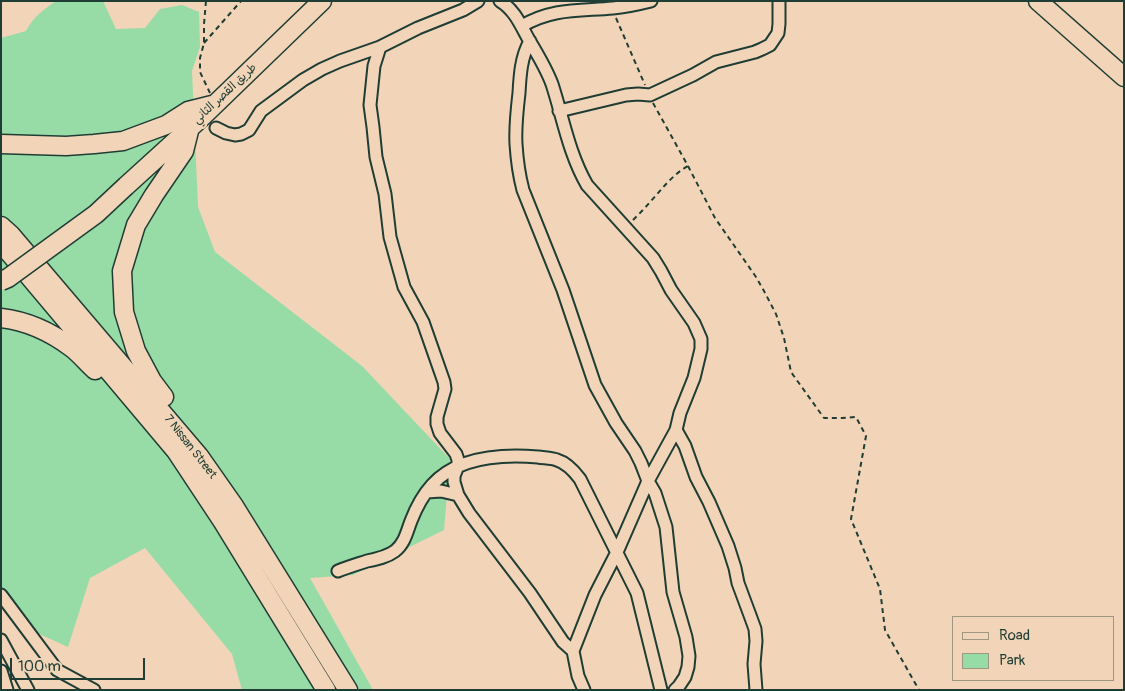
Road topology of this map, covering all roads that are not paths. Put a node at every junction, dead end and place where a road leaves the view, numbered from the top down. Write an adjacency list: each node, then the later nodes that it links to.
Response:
1 (322, 1): 11 (main road, طريق القصر الثاني)
2 (478, 1): 9 (street)
3 (500, 1): 7 (street)
4 (651, 1): 7 (street)
5 (778, 1): 12 (street)
6 (1038, 1): 10 (main road)
7 (522, 26): 8 (street)
8 (530, 41): 12 (street); 23 (street)
9 (380, 47): 14 (street); 22 (street)
10 (1124, 77)
11 (215, 104): 13 (main road, طريق القصر الثاني); 15 (main road)
12 (559, 111): 21 (street)
13 (190, 127): 18 (main road, طريق القصر الثاني, bridge); 26 (main road)
14 (216, 128)
15 (1, 144)
16 (1, 226): 26 (main road, 7 Nissan Street)
17 (1, 242): 20 (main road, 7 Nissan Street)
18 (3, 280)
19 (1, 318): 20 (main road)
20 (127, 393): 36 (main road, 7 Nissan Street)
21 (676, 430): 23 (street); 41 (street)
22 (458, 466): 24 (street); 25 (street); 27 (street)
23 (648, 481): 27 (street); 40 (street)
24 (427, 492): 25 (street); 28 (street)
25 (458, 495): 31 (street)
26 (234, 506): 37 (main road, 7 Nissan Street)
27 (617, 552): 31 (street); 39 (street)
28 (338, 571)
29 (1, 594): 35 (street)
30 (1, 640): 34 (street)
31 (573, 651): 38 (street)
32 (1, 671): 33 (street)
33 (7, 690)
34 (28, 690)
35 (94, 690)
36 (326, 690)
37 (348, 690)
38 (584, 690)
39 (661, 690)
40 (675, 690)
41 (756, 690)

